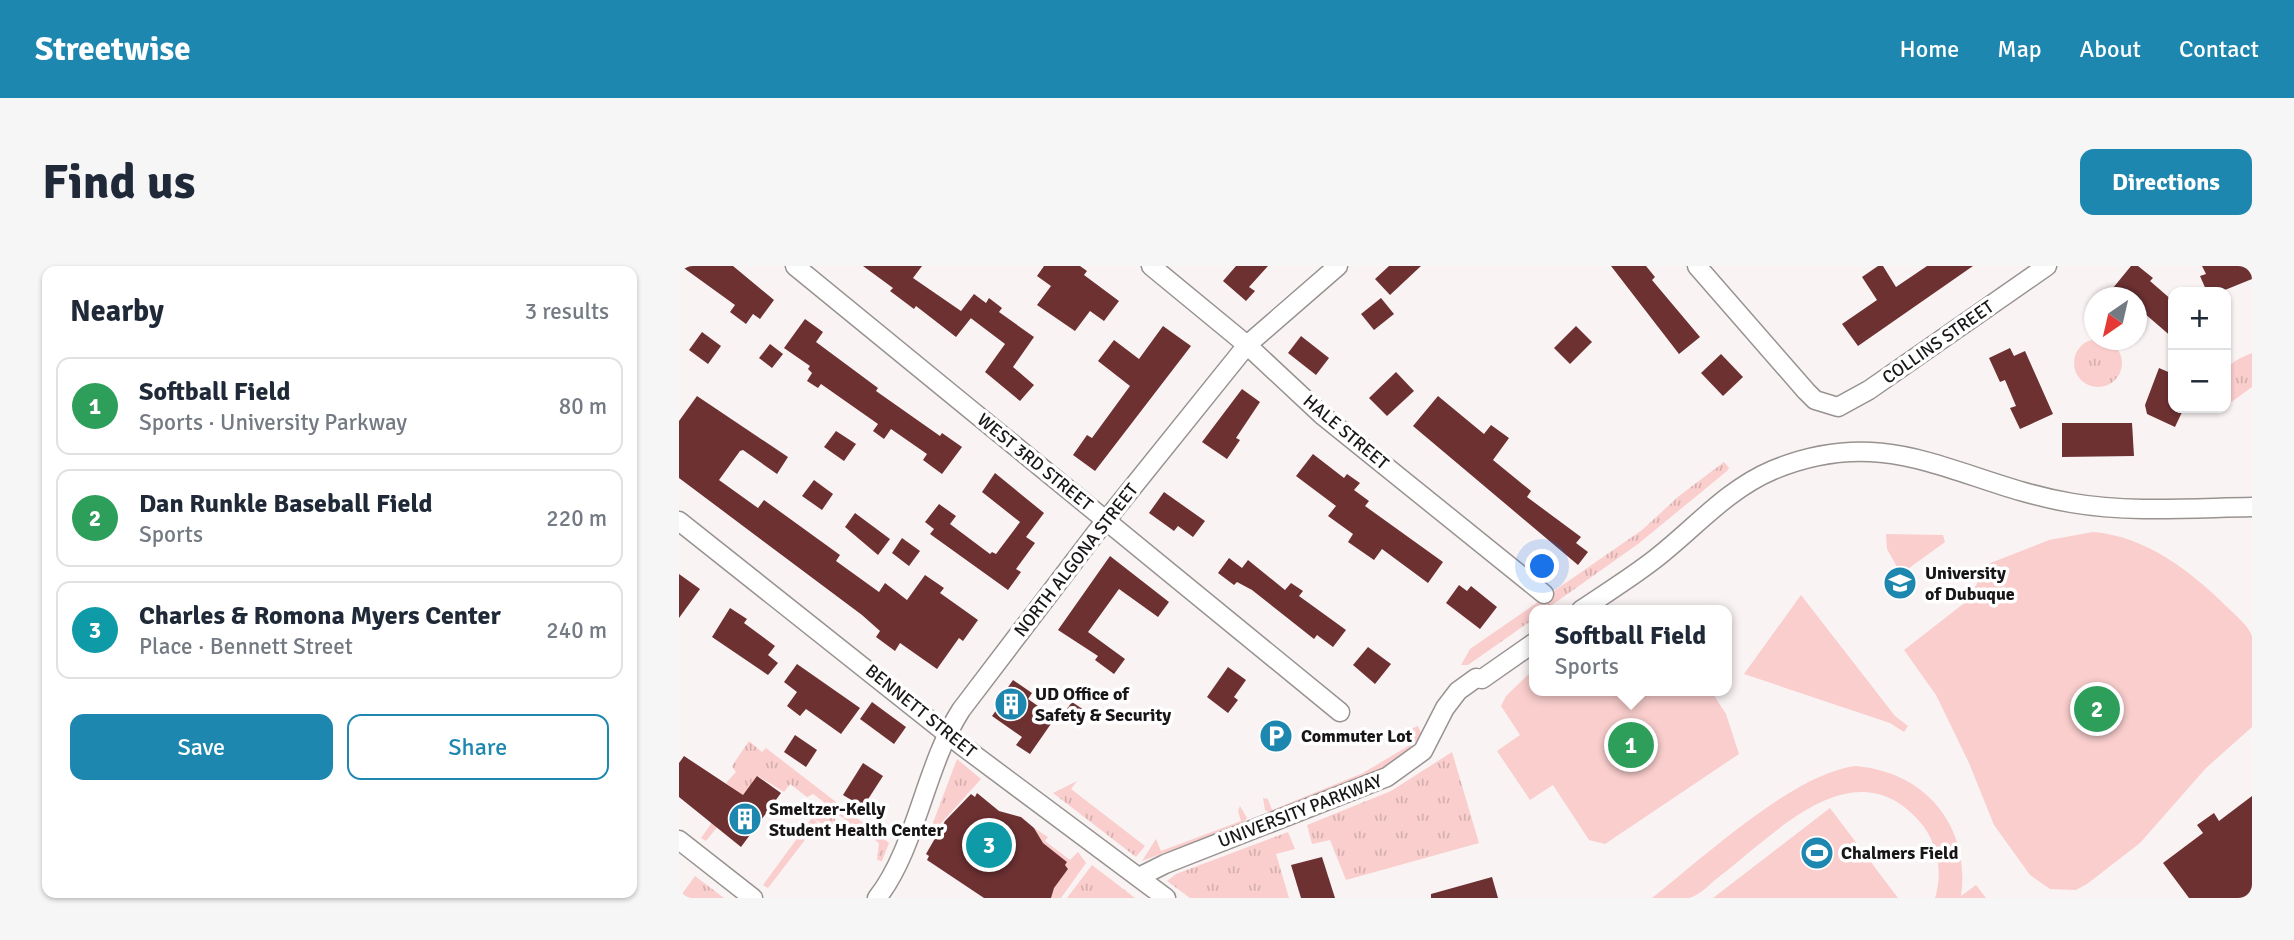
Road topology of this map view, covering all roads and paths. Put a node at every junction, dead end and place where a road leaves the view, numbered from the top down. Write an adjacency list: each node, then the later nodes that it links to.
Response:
1 (795, 266): 8 (street, WEST 3RD STREET)
2 (1151, 266): 6 (street, HALE STREET)
3 (1338, 266): 6 (street, NORTH ALGONA STREET)
4 (1697, 266): 5 (street, COLLINS STREET)
5 (2047, 266)
6 (1247, 345): 8 (street, NORTH ALGONA STREET); 10 (street, HALE STREET)
7 (2252, 507): 11 (street)
8 (1106, 520): 13 (street, WEST 3RD STREET); 14 (street, NORTH ALGONA STREET)
9 (679, 521): 14 (street, BENNETT STREET)
10 (1544, 594)
11 (1588, 605)
12 (1529, 646): 16 (street, UNIVERSITY PARKWAY)
13 (1340, 712)
14 (946, 733): 16 (street, BENNETT STREET); 18 (street, NORTH ALGONA STREET)
15 (679, 840): 17 (street)
16 (1139, 877): 19 (street, BENNETT STREET)
17 (753, 898)
18 (877, 898)
19 (1166, 898)

